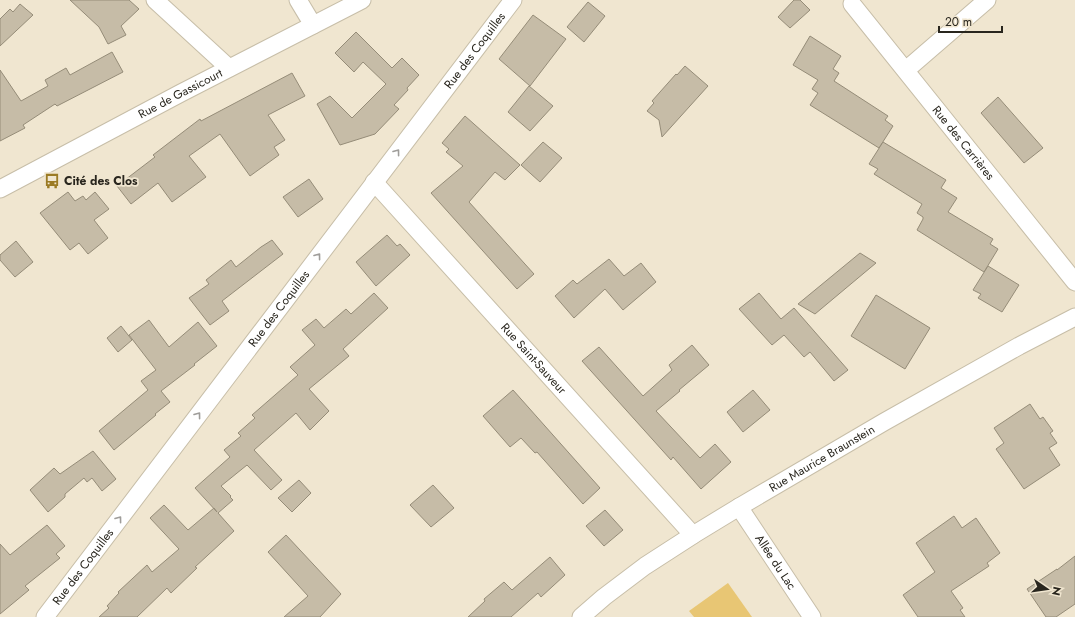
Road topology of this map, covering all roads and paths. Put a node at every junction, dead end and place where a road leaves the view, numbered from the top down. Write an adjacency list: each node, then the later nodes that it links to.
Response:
1 (155, 0): 8 (street)
2 (298, 0): 7 (street)
3 (362, 0): 7 (street, Rue de Gassicourt)
4 (513, 0): 10 (street, Rue des Coquilles, one-way to 4)
5 (987, 0): 9 (street)
6 (852, 4): 9 (street, Rue des Carrières)
7 (313, 25): 8 (street, Rue de Gassicourt)
8 (229, 68): 11 (street, Rue de Gassicourt)
9 (906, 70): 12 (street, Rue des Carrières)
10 (374, 182): 15 (street, Rue Saint-Sauveur); 16 (street, Rue des Coquilles, one-way to 10)
11 (0, 189)
12 (1075, 282)
13 (1075, 317): 14 (street, Rue Maurice Braunstein)
14 (739, 507): 15 (street, Rue Maurice Braunstein); 18 (street, Allée du Lac)
15 (692, 535): 17 (street, Rue Maurice Braunstein)
16 (45, 617)
17 (581, 617)
18 (812, 617)

